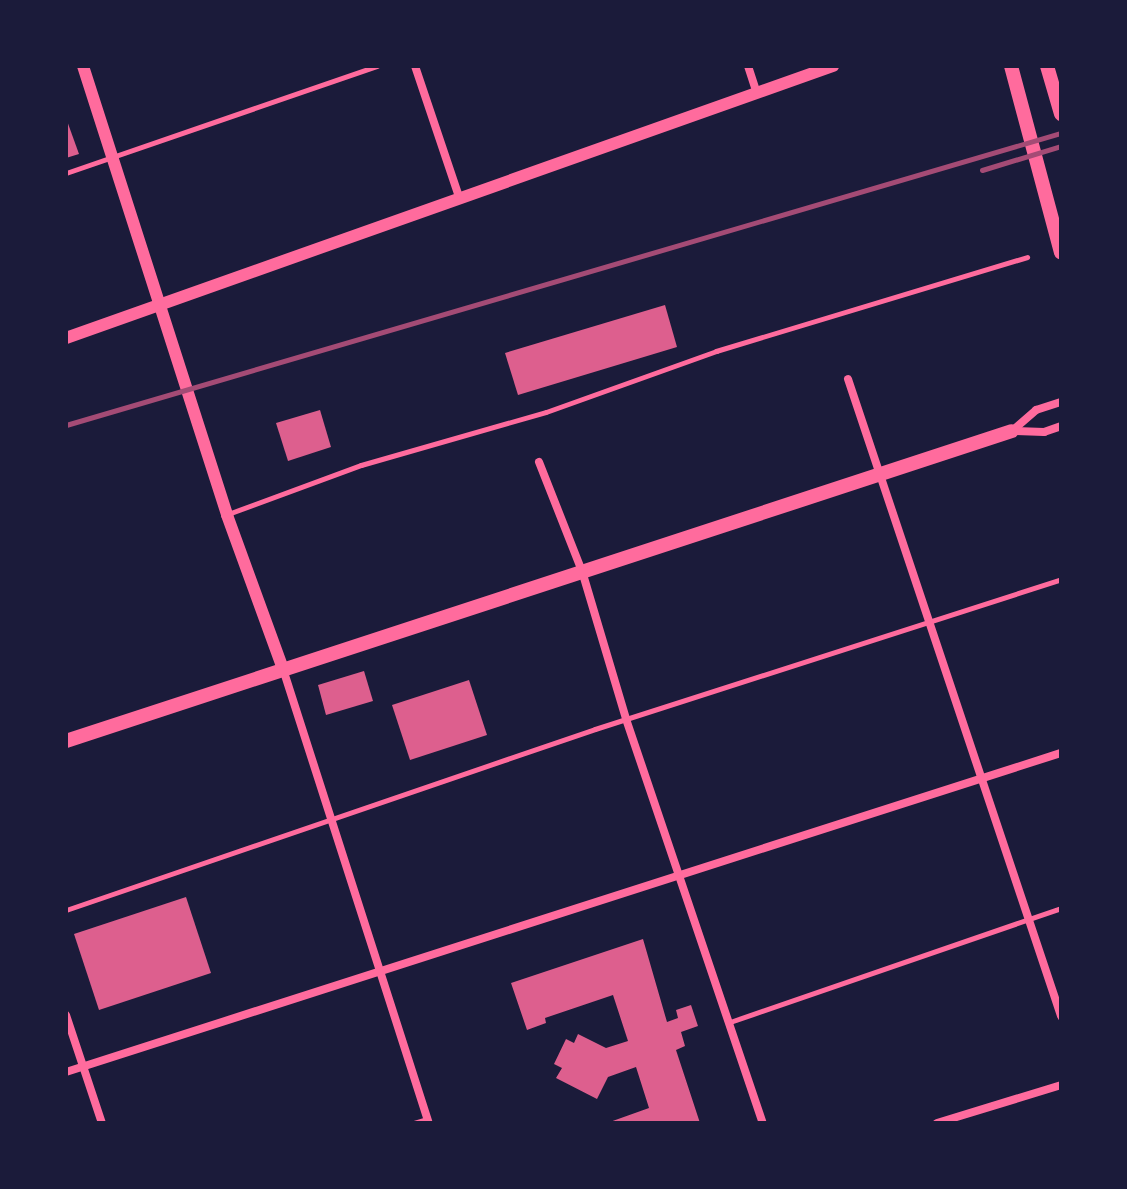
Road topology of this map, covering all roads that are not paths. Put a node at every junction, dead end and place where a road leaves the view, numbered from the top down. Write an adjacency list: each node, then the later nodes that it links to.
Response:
1 (83, 66): 10 (street)
2 (377, 66): 10 (lane)
3 (415, 66): 12 (street)
4 (748, 66): 8 (street)
5 (833, 66): 8 (street)
6 (1011, 66): 13 (main road)
7 (1047, 66): 9 (main road)
8 (757, 94): 12 (street)
9 (1061, 114)
10 (113, 159): 11 (lane); 15 (street)
11 (66, 173)
12 (460, 200): 15 (street)
13 (1061, 252)
14 (1027, 257): 23 (lane)
15 (160, 307): 16 (street); 23 (street)
16 (66, 338)
17 (848, 379): 22 (street)
18 (1061, 402): 20 (street)
19 (1061, 426): 20 (street)
20 (1012, 431): 22 (main road)
21 (539, 462): 24 (street)
22 (882, 472): 24 (main road); 26 (street)
23 (227, 515): 27 (street)
24 (582, 571): 27 (main road); 28 (street)
25 (1061, 579): 26 (lane)
26 (932, 620): 28 (lane); 31 (street)
27 (283, 669): 29 (main road); 32 (street)
28 (626, 719): 32 (lane); 33 (street)
29 (66, 741)
30 (1061, 753): 31 (street)
31 (985, 780): 33 (street); 36 (street)
32 (330, 821): 35 (lane); 37 (street)
33 (680, 872): 37 (street); 40 (street)
34 (1061, 908): 36 (lane)
35 (66, 910)
36 (1029, 918): 39 (street); 40 (lane)
37 (380, 968): 41 (street); 44 (street)
38 (66, 1015): 41 (street)
39 (1061, 1016)
40 (730, 1022): 47 (street)
41 (83, 1066): 42 (street); 45 (street)
42 (66, 1072)
43 (1061, 1085): 48 (street)
44 (428, 1121): 46 (lane)
45 (102, 1123)
46 (414, 1123)
47 (763, 1123)
48 (937, 1123)

